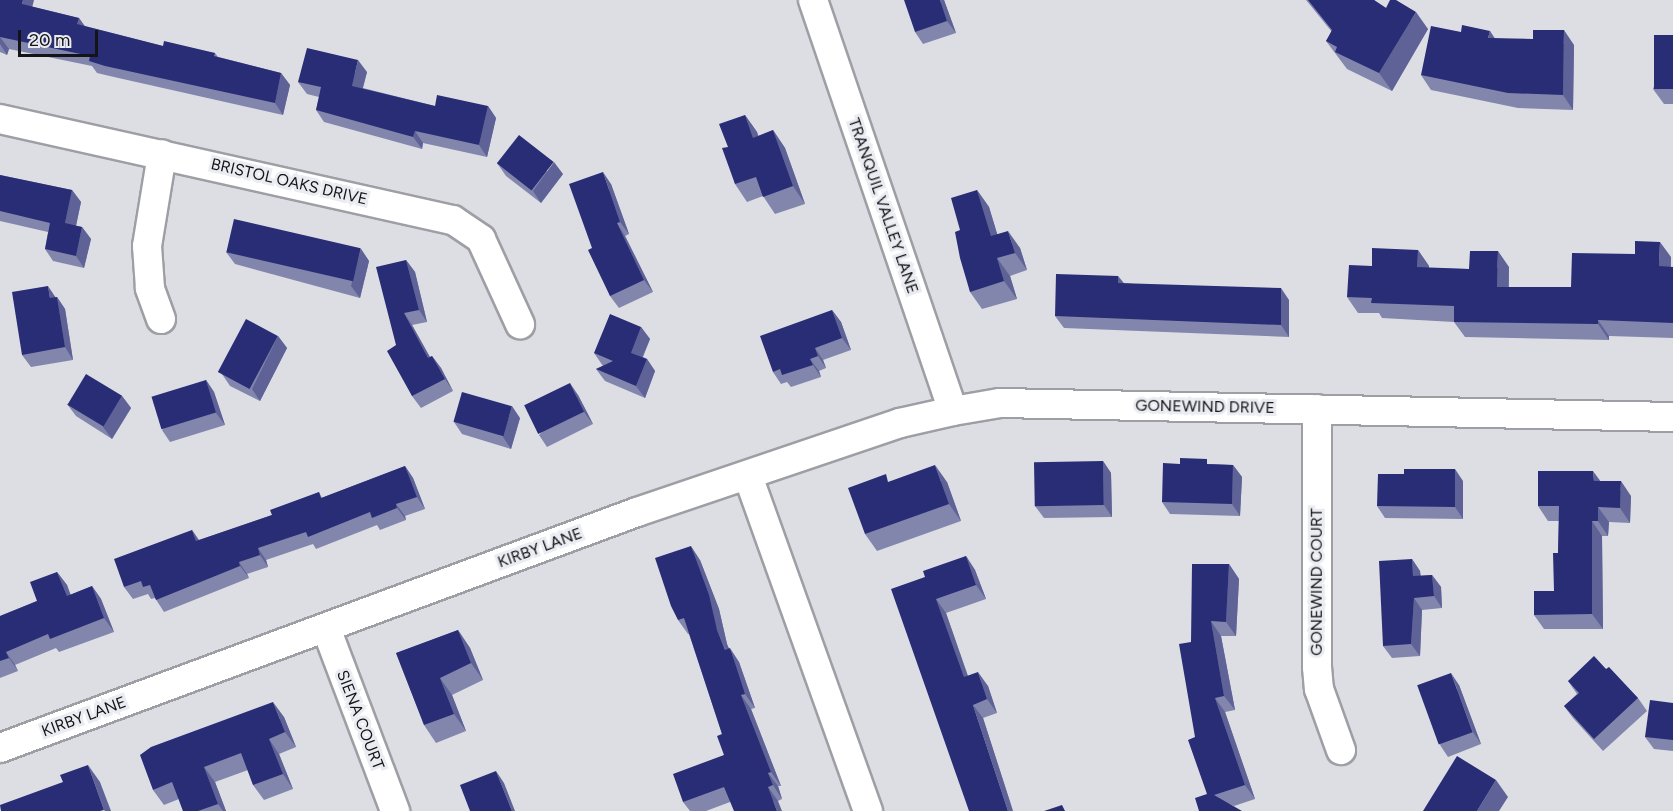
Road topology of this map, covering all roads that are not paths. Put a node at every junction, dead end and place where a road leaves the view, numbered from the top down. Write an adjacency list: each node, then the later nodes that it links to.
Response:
1 (813, 0): 7 (street, TRANQUIL VALLEY LANE)
2 (0, 118): 3 (street, BRISTOL OAKS DRIVE)
3 (162, 154): 4 (street); 5 (street, BRISTOL OAKS DRIVE)
4 (161, 319)
5 (520, 324)
6 (1317, 409): 7 (street, GONEWIND DRIVE); 8 (street, GONEWIND DRIVE); 12 (street, GONEWIND COURT)
7 (952, 411): 9 (street, GONEWIND DRIVE)
8 (1673, 417)
9 (748, 476): 10 (street, KIRBY LANE); 14 (street)
10 (326, 628): 11 (street, KIRBY LANE); 13 (street, SIENA COURT)
11 (0, 748)
12 (1341, 750)
13 (395, 811)
14 (868, 811)

